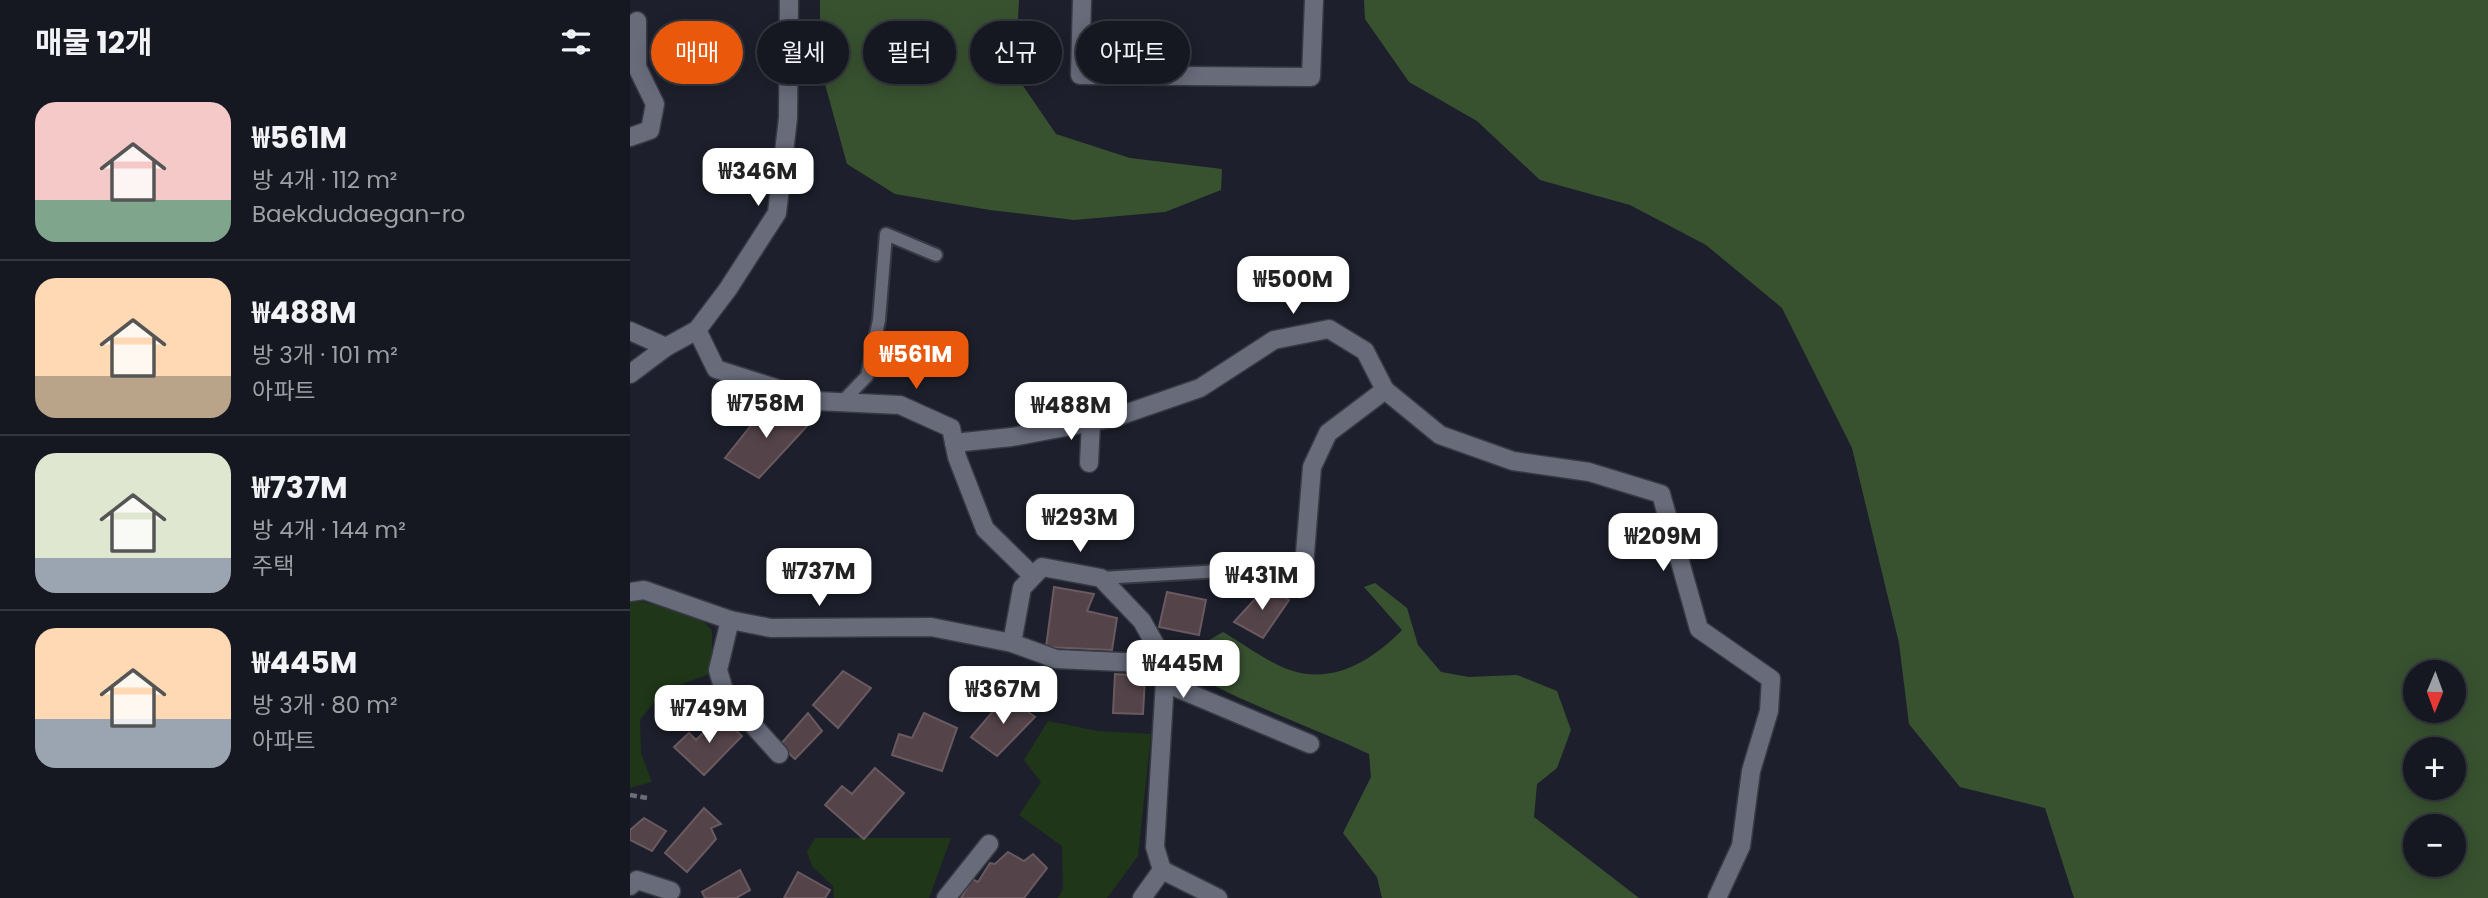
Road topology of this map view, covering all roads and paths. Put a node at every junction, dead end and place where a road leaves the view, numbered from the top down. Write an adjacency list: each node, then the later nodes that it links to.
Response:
1 (789, 0): 7 (street)
2 (1082, 0): 3 (street)
3 (1314, 0)
4 (637, 21): 5 (street)
5 (630, 137)
6 (936, 255): 12 (lane)
7 (697, 330): 9 (street); 12 (street)
8 (630, 331): 9 (street)
9 (666, 347): 10 (street)
10 (630, 374)
11 (1385, 390): 13 (street); 16 (street); 35 (street)
12 (842, 402): 14 (street)
13 (1091, 422): 14 (street); 15 (street)
14 (954, 443): 17 (street)
15 (1089, 463)
16 (1304, 566): 18 (lane)
17 (1033, 576): 18 (street); 21 (street)
18 (1101, 578): 22 (street)
19 (630, 592): 20 (street)
20 (730, 620): 21 (street); 25 (street)
21 (1012, 643): 22 (street)
22 (1166, 664): 23 (street)
23 (1165, 683): 24 (street); 29 (street)
24 (1310, 744)
25 (779, 754)
26 (630, 795): 27 (path)
27 (648, 798)
28 (989, 844): 32 (street)
29 (1161, 870): 33 (street); 34 (street)
30 (630, 886): 31 (street)
31 (671, 891)
32 (946, 898)
33 (1142, 898)
34 (1218, 898)
35 (1717, 898)

